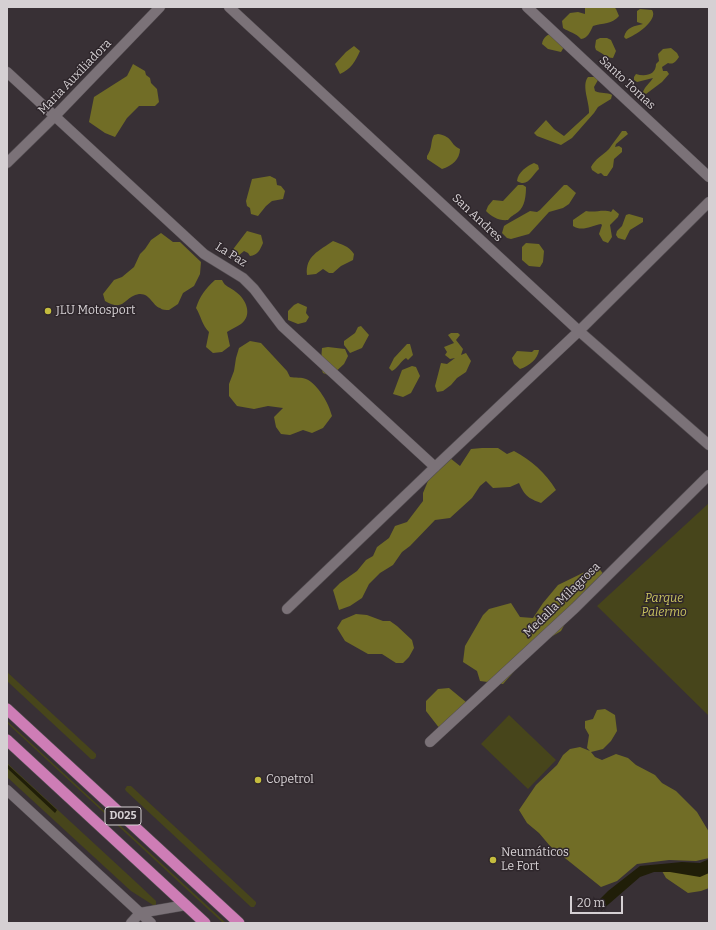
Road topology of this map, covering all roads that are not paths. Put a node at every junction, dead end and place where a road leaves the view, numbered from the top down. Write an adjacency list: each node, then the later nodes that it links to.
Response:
1 (160, 7): 5 (street, Maria Auxiliadora)
2 (229, 7): 9 (street, San Andres)
3 (527, 7): 7 (street, Santo Tomas)
4 (7, 72): 5 (street, La Paz)
5 (55, 116): 6 (street, Maria Auxiliadora); 11 (street, La Paz)
6 (7, 163)
7 (709, 177)
8 (709, 202): 9 (street)
9 (579, 331): 10 (street, San Andres); 11 (street)
10 (709, 445)
11 (435, 467): 13 (street)
12 (709, 474): 16 (street, Medalla Milagrosa)
13 (287, 609)
14 (7, 708): 23 (highway, D025)
15 (7, 740): 18 (highway, D025)
16 (430, 742)
17 (7, 790): 19 (street)
18 (186, 905): 19 (street); 22 (highway, D025)
19 (140, 913): 20 (street); 21 (street)
20 (131, 923)
21 (151, 923)
22 (205, 923)
23 (239, 923)

